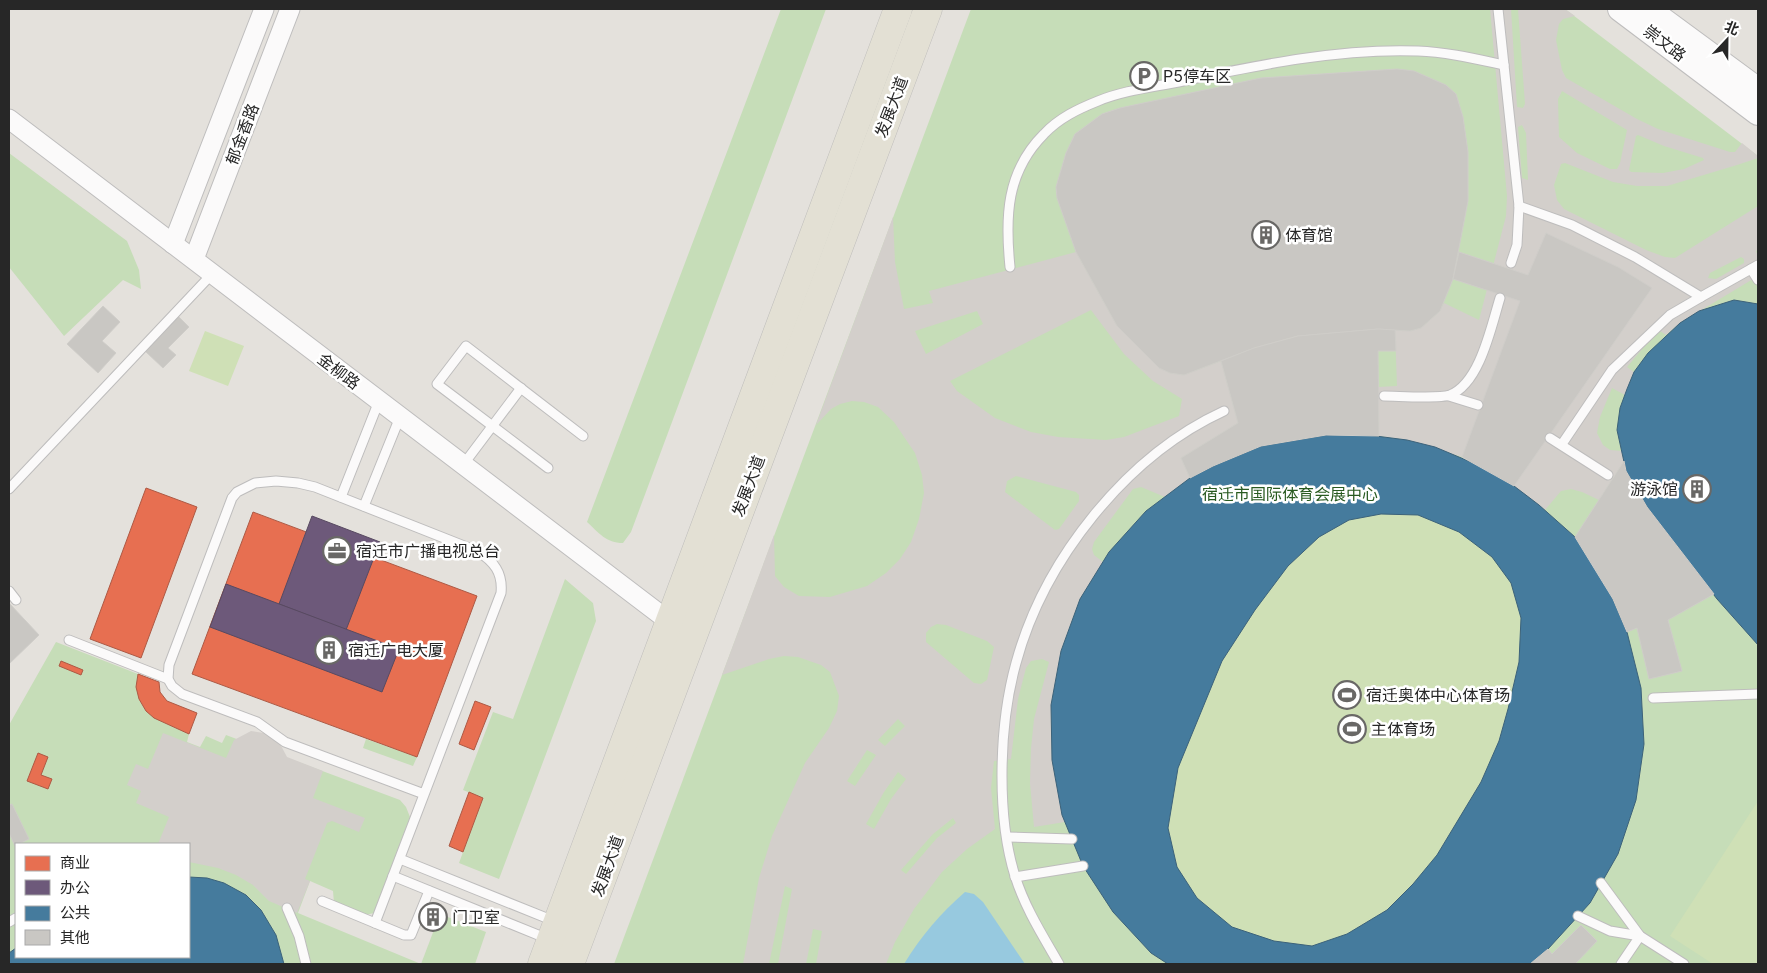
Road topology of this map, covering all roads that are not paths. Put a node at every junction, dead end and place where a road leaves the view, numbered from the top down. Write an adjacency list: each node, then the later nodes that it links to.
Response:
1 (264, 9): 13 (street, 郁金香路)
2 (290, 9): 14 (street, 郁金香路)
3 (898, 9): 41 (main road, 发展大道)
4 (928, 9): 60 (main road, 发展大道)
5 (1498, 9): 8 (lane)
6 (1620, 9): 10 (street, 崇文路)
7 (1648, 9): 9 (street, 崇文路)
8 (1504, 65): 12 (lane); 16 (lane)
9 (1758, 90)
10 (1758, 113)
11 (9, 119): 13 (street, 金柳路)
12 (1519, 206): 15 (lane); 20 (lane)
13 (173, 244): 14 (street, 金柳路)
14 (194, 259): 18 (street, 金柳路)
15 (1511, 263)
16 (1010, 267)
17 (1754, 267): 19 (lane); 20 (lane)
18 (212, 274): 25 (street, 金柳路); 36 (lane)
19 (1758, 280)
20 (1701, 297): 32 (lane)
21 (1500, 298): 24 (lane)
22 (521, 388): 29 (lane); 29 (lane); 30 (lane)
23 (1384, 396): 24 (lane)
24 (1449, 396): 26 (lane)
25 (379, 401): 28 (street, 金柳路); 37 (lane)
26 (1478, 404)
27 (1224, 411): 47 (lane)
28 (400, 416): 33 (street, 金柳路); 38 (lane)
29 (493, 426): 33 (lane); 34 (lane)
30 (583, 436)
31 (1550, 438): 32 (lane)
32 (1562, 444): 35 (lane)
33 (463, 465): 41 (street, 金柳路)
34 (548, 468)
35 (1608, 475)
36 (9, 489)
37 (341, 497): 38 (lane); 43 (lane)
38 (364, 506): 46 (lane)
39 (9, 591): 40 (lane)
40 (16, 600)
41 (670, 622): 60 (main road, 发展大道)
42 (69, 640): 43 (lane)
43 (168, 678): 46 (lane)
44 (1758, 694): 45 (lane)
45 (1653, 698)
46 (424, 794): 49 (lane)
47 (1007, 837): 48 (lane); 52 (lane)
48 (1072, 839)
49 (400, 860): 51 (lane); 60 (lane)
50 (1083, 866): 52 (lane)
51 (393, 876): 54 (lane); 58 (lane)
52 (1015, 877): 62 (lane)
53 (1601, 883): 59 (lane)
54 (429, 891): 58 (lane); 60 (lane)
55 (322, 901): 58 (lane)
56 (287, 908): 61 (lane)
57 (1578, 916): 59 (lane)
58 (375, 923)
59 (1640, 936): 63 (lane); 64 (lane)
60 (564, 942)
61 (306, 964)
62 (1059, 964)
63 (1622, 964)
64 (1684, 964)

